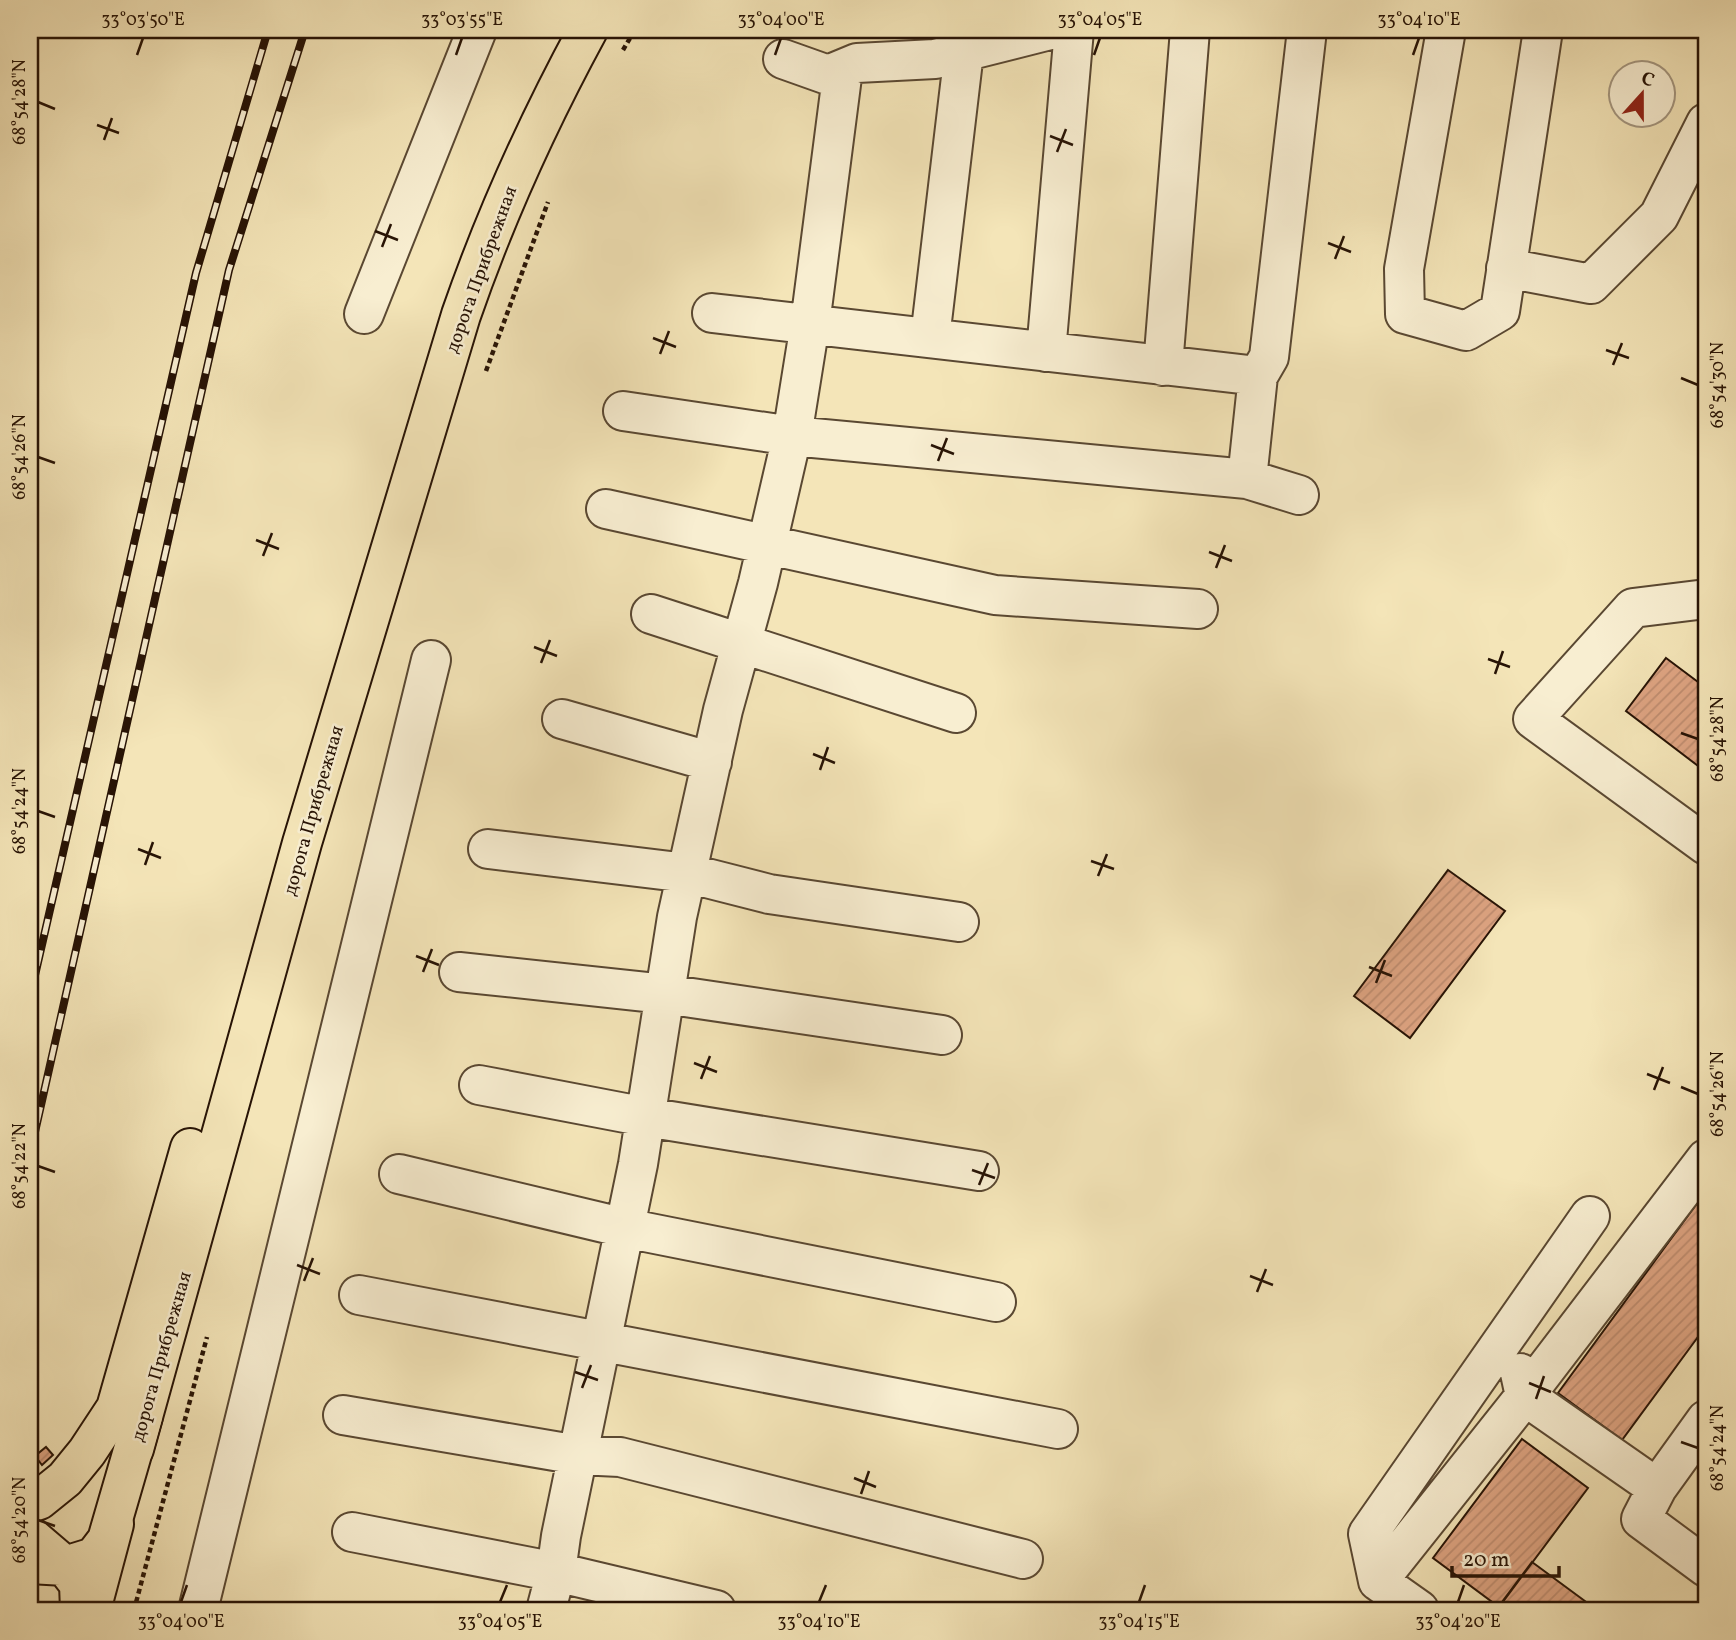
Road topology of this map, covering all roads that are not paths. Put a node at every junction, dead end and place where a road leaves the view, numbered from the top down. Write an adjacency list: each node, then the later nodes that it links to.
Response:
1 (477, 30): 15 (lane)
2 (587, 30): 26 (main road, дорога Прибрежная)
3 (1050, 30): 9 (lane)
4 (1074, 30): 18 (lane)
5 (1190, 30): 19 (lane)
6 (1307, 30): 20 (lane)
7 (1446, 30): 13 (lane)
8 (1543, 30): 13 (lane)
9 (941, 47): 11 (lane); 17 (lane)
10 (783, 59): 11 (lane)
11 (843, 69): 16 (lane)
12 (1706, 123): 13 (lane)
13 (1506, 268)
14 (712, 313): 16 (lane)
15 (364, 314)
16 (810, 324): 17 (lane); 22 (lane)
17 (930, 338): 18 (lane)
18 (1046, 352): 19 (lane)
19 (1163, 366): 20 (lane)
20 (1258, 376): 23 (lane)
21 (623, 411): 22 (lane)
22 (792, 436): 23 (lane); 27 (lane)
23 (1247, 479): 24 (lane)
24 (1299, 495)
25 (606, 509): 27 (lane)
26 (391, 545): 56 (main road, дорога Прибрежная); 61 (main road)
27 (767, 546): 29 (lane); 31 (lane)
28 (1706, 599): 36 (lane)
29 (1198, 608)
30 (651, 614): 31 (lane)
31 (742, 642): 33 (lane); 35 (lane)
32 (431, 660): 71 (lane)
33 (956, 713)
34 (562, 719): 35 (lane)
35 (712, 762): 38 (lane)
36 (1706, 845)
37 (488, 849): 38 (lane)
38 (687, 873): 39 (lane); 41 (lane)
39 (959, 922)
40 (459, 972): 41 (lane)
41 (665, 993): 42 (lane); 44 (lane)
42 (942, 1035)
43 (479, 1085): 44 (lane)
44 (646, 1117): 46 (lane); 49 (lane)
45 (1706, 1159): 54 (lane)
46 (979, 1171)
47 (399, 1174): 49 (lane)
48 (1590, 1216): 52 (lane)
49 (625, 1228): 51 (lane); 53 (lane)
50 (359, 1295): 53 (lane)
51 (996, 1301)
52 (1511, 1330): 54 (lane); 68 (lane)
53 (601, 1342): 58 (lane); 59 (lane)
54 (1525, 1396): 60 (lane); 68 (lane)
55 (344, 1415): 59 (lane)
56 (143, 1416): 65 (main road); 70 (main road, дорога Прибрежная)
57 (1706, 1420): 60 (lane)
58 (1058, 1429)
59 (578, 1455): 64 (lane); 67 (lane)
60 (1657, 1488): 66 (lane)
61 (30, 1503)
62 (352, 1532): 67 (lane)
63 (30, 1536): 65 (main road)
64 (1023, 1559)
65 (47, 1565): 69 (main road)
66 (1706, 1567)
67 (556, 1572): 72 (lane); 73 (lane)
68 (1378, 1581): 74 (lane)
69 (80, 1610)
70 (91, 1610)
71 (198, 1610)
72 (546, 1610)
73 (716, 1610)
74 (1419, 1610)

